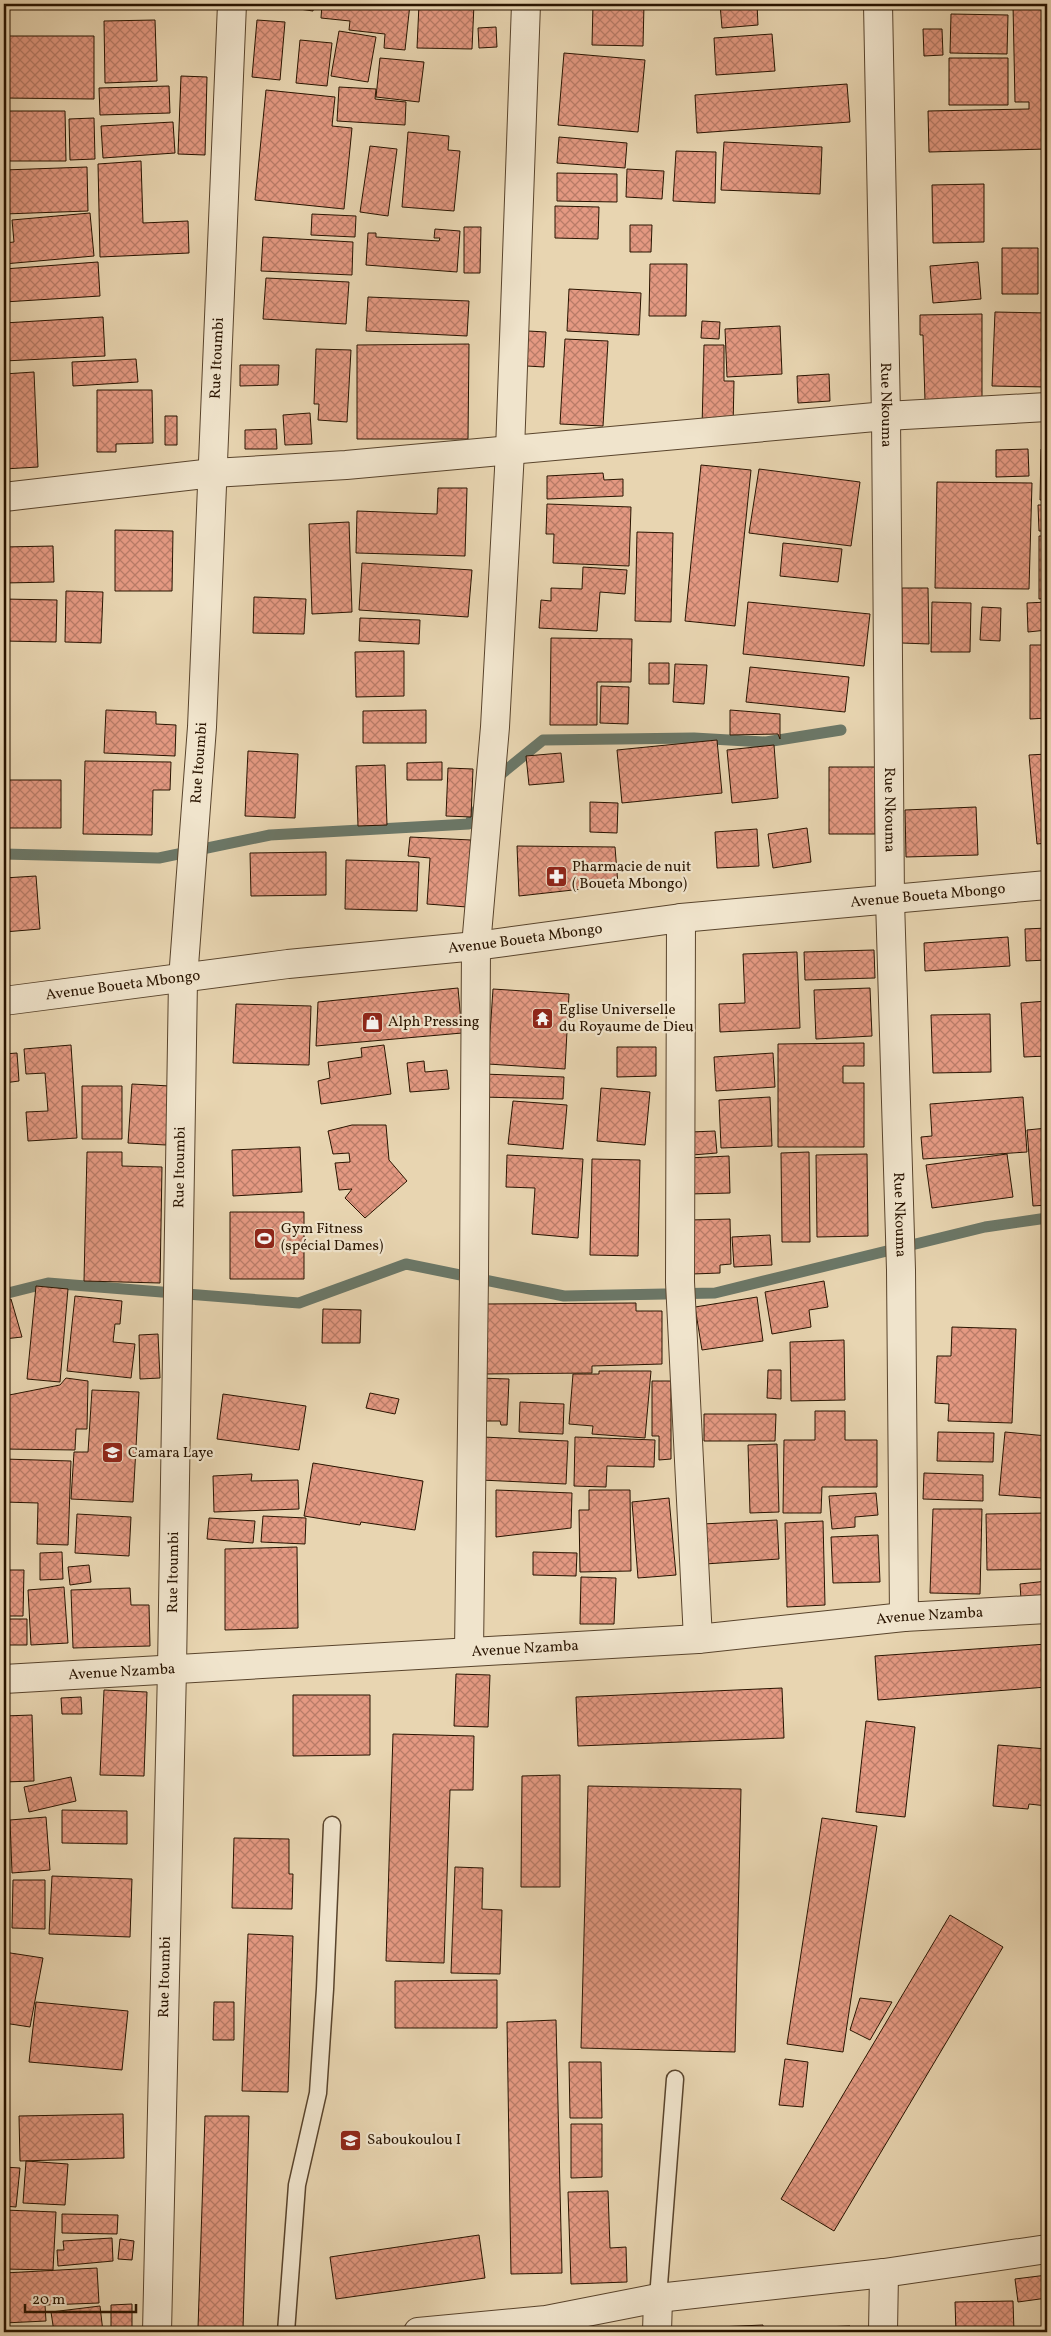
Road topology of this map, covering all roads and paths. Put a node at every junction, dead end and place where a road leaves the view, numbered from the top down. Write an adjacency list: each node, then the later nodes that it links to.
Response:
1 (232, 4): 7 (street, Rue Itoumbi)
2 (526, 4): 6 (street)
3 (878, 4): 5 (street, Rue Nkouma)
4 (1047, 406): 5 (street)
5 (886, 416): 6 (street); 10 (street, Rue Nkouma)
6 (510, 451): 7 (street); 12 (street)
7 (213, 473): 8 (street); 13 (street, Rue Itoumbi)
8 (4, 497)
9 (1047, 885): 10 (street, Avenue Boueta Mbongo)
10 (890, 900): 11 (street, Avenue Boueta Mbongo); 16 (street, Rue Nkouma)
11 (680, 918): 12 (street, Avenue Boueta Mbongo); 17 (street)
12 (476, 946): 13 (street, Avenue Boueta Mbongo); 18 (street)
13 (183, 978): 14 (street, Avenue Boueta Mbongo); 19 (street, Rue Itoumbi)
14 (4, 1002)
15 (1047, 1608): 16 (street, Avenue Nzamba)
16 (904, 1617): 17 (street, Avenue Nzamba)
17 (698, 1639): 18 (street, Avenue Nzamba)
18 (469, 1651): 19 (street, Avenue Nzamba)
19 (172, 1670): 20 (street, Avenue Nzamba); 26 (street, Rue Itoumbi)
20 (4, 1679)
21 (332, 1825): 27 (lane)
22 (675, 2079): 25 (lane)
23 (1047, 2249): 24 (street)
24 (884, 2273): 25 (street); 30 (street)
25 (658, 2298): 28 (street); 29 (street)
26 (157, 2332)
27 (286, 2332)
28 (426, 2332)
29 (657, 2332)
30 (883, 2332)

